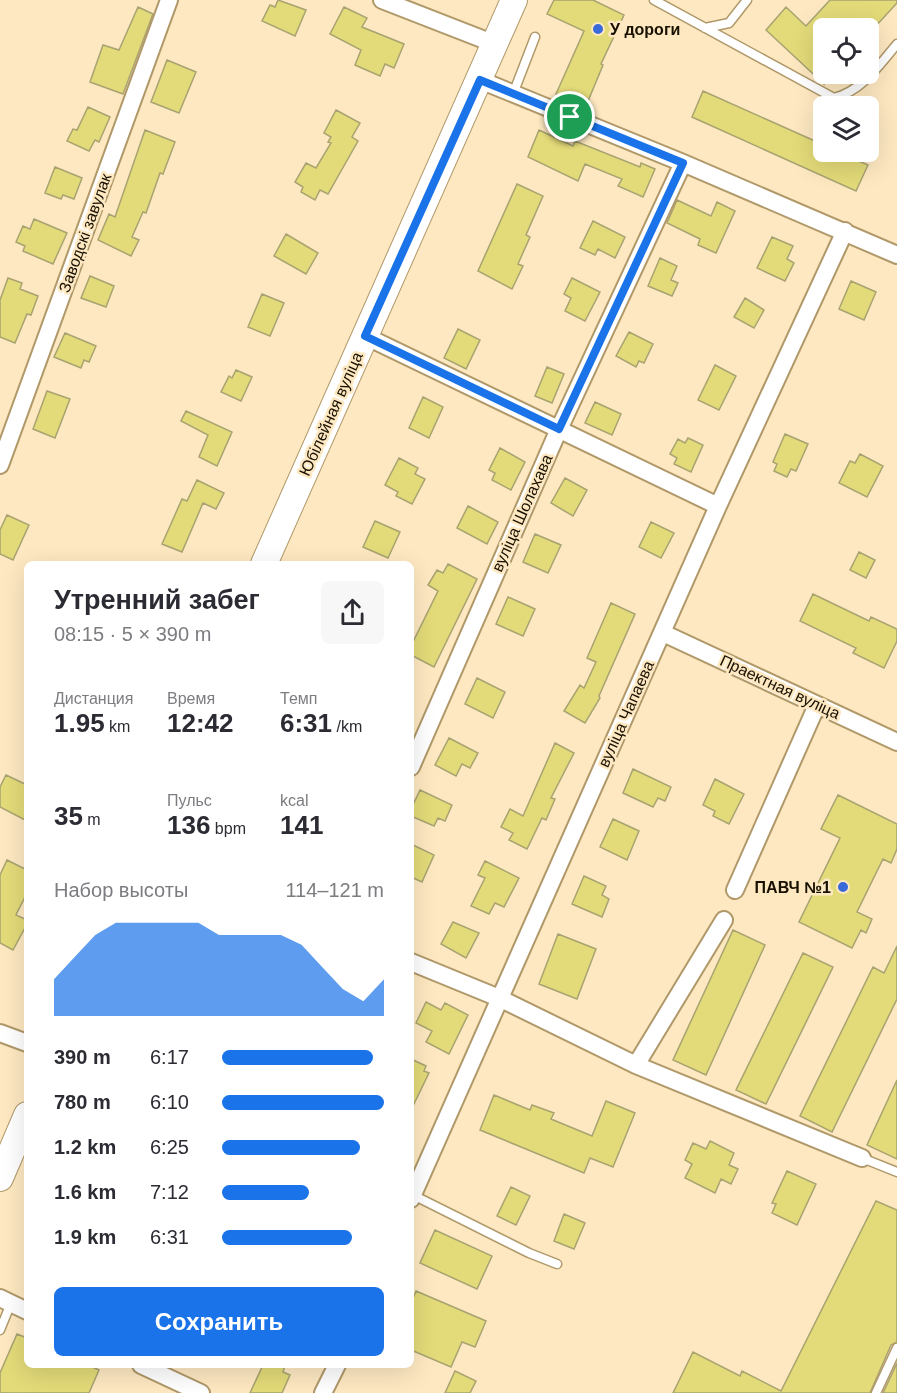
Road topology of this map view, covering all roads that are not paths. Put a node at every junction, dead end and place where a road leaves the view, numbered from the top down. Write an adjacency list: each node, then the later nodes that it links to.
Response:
1 (170, 0): 17 (street, Заводскі завулак)
2 (382, 0): 8 (street)
3 (514, 0): 8 (main road, Юбілейная вуліца)
4 (654, 0): 6 (lane)
5 (747, 0): 6 (lane)
6 (705, 28): 9 (lane)
7 (535, 37): 11 (lane)
8 (495, 44): 10 (main road, Юбілейная вуліца)
9 (897, 44)
10 (480, 80): 11 (street); 15 (main road, Юбілейная вуліца)
11 (513, 94): 12 (street)
12 (683, 163): 13 (street); 16 (street, вуліца Шолахава)
13 (845, 231): 14 (street); 18 (street, вуліца Чапаева)
14 (897, 255)
15 (365, 336): 16 (street); 19 (main road, Юбілейная вуліца)
16 (559, 429): 18 (street); 23 (street, вуліца Шолахава)
17 (0, 465)
18 (718, 506): 20 (street, вуліца Чапаева)
19 (265, 561)
20 (663, 633): 21 (street, Праектная вуліца); 27 (street, вуліца Чапаева)
21 (817, 705): 22 (street, Праектная вуліца); 24 (street)
22 (897, 742)
23 (414, 760)
24 (735, 890)
25 (724, 920): 30 (street)
26 (414, 963): 27 (street)
27 (499, 998): 30 (street); 35 (street, вуліца Чапаева)
28 (0, 1033): 29 (street)
29 (24, 1042)
30 (636, 1065): 32 (street)
31 (24, 1122): 34 (main road)
32 (862, 1158): 33 (lane)
33 (897, 1172)
34 (0, 1179)
35 (414, 1192)
36 (414, 1198): 37 (lane)
37 (557, 1264)
38 (5, 1300): 39 (street); 40 (lane)
39 (24, 1310)
40 (0, 1330)
41 (897, 1348): 47 (lane)
42 (151, 1368): 44 (street)
43 (336, 1368): 46 (street)
44 (177, 1388): 45 (street)
45 (201, 1393)
46 (323, 1393)
47 (876, 1393)

